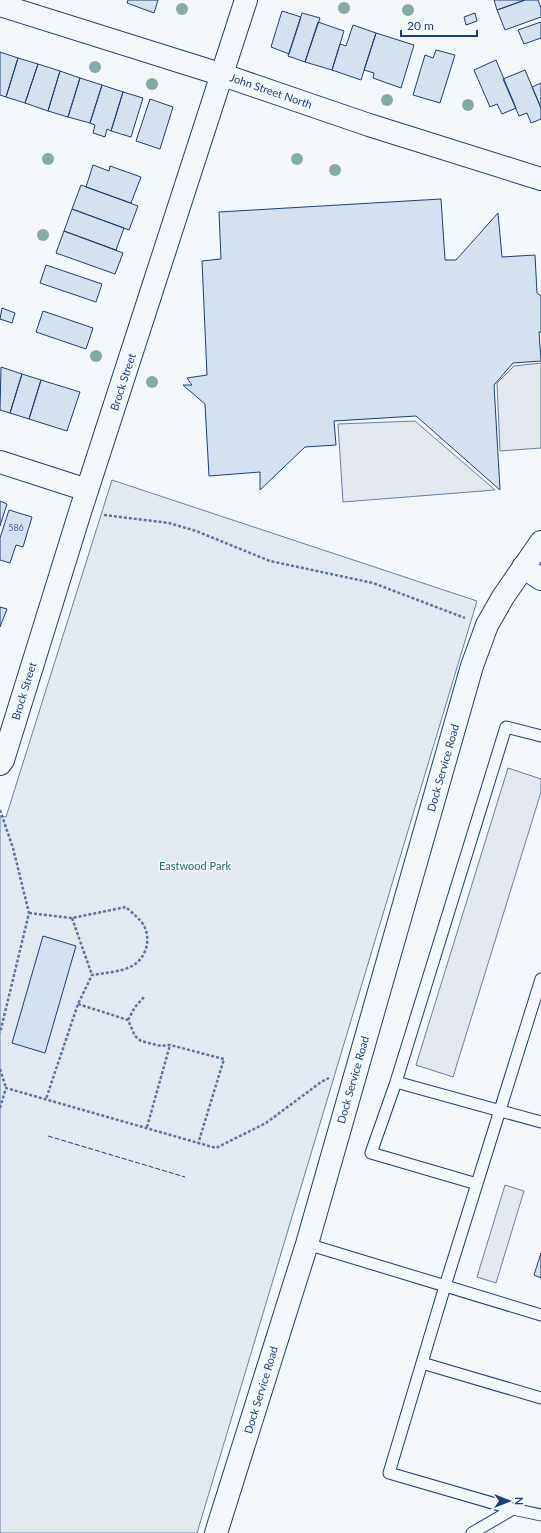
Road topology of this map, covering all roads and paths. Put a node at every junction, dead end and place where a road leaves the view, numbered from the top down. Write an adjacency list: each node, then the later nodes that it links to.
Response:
1 (246, 0): 3 (street, Brock Street)
2 (0, 5): 3 (street, John Street North)
3 (223, 75): 4 (street, John Street North); 6 (street, Brock Street)
4 (541, 179)
5 (0, 462): 6 (street)
6 (87, 490): 7 (street, Brock Street)
7 (80, 512): 11 (path); 13 (street, Brock Street)
8 (541, 542): 9 (street, Dock Service Road)
9 (523, 567): 10 (street); 11 (street, Dock Service Road)
10 (541, 579)
11 (487, 626): 24 (street, Dock Service Road)
12 (541, 736): 26 (lane)
13 (0, 764)
14 (0, 810): 15 (path)
15 (29, 913): 16 (path); 22 (path)
16 (72, 918): 17 (path); 17 (path)
17 (92, 975): 20 (path)
18 (541, 979): 30 (lane)
19 (145, 996): 21 (path)
20 (78, 1004): 21 (path); 28 (path)
21 (128, 1020): 23 (path)
22 (0, 1033)
23 (170, 1045): 32 (path); 33 (path)
24 (356, 1066): 33 (path); 35 (street, Dock Service Road)
25 (0, 1069): 27 (path)
26 (396, 1082): 30 (lane); 34 (lane)
27 (6, 1088): 28 (path); 29 (path)
28 (46, 1099): 32 (path)
29 (0, 1108)
30 (500, 1111): 31 (lane); 34 (lane)
31 (541, 1122)
32 (147, 1127): 33 (path)
33 (198, 1144)
34 (478, 1184): 36 (lane)
35 (307, 1244): 36 (lane); 42 (street, Dock Service Road)
36 (445, 1286): 37 (lane); 38 (lane)
37 (541, 1315)
38 (422, 1363): 39 (lane); 40 (lane)
39 (541, 1398)
40 (513, 1509): 41 (lane); 43 (lane)
41 (541, 1515)
42 (216, 1533)
43 (472, 1533)

